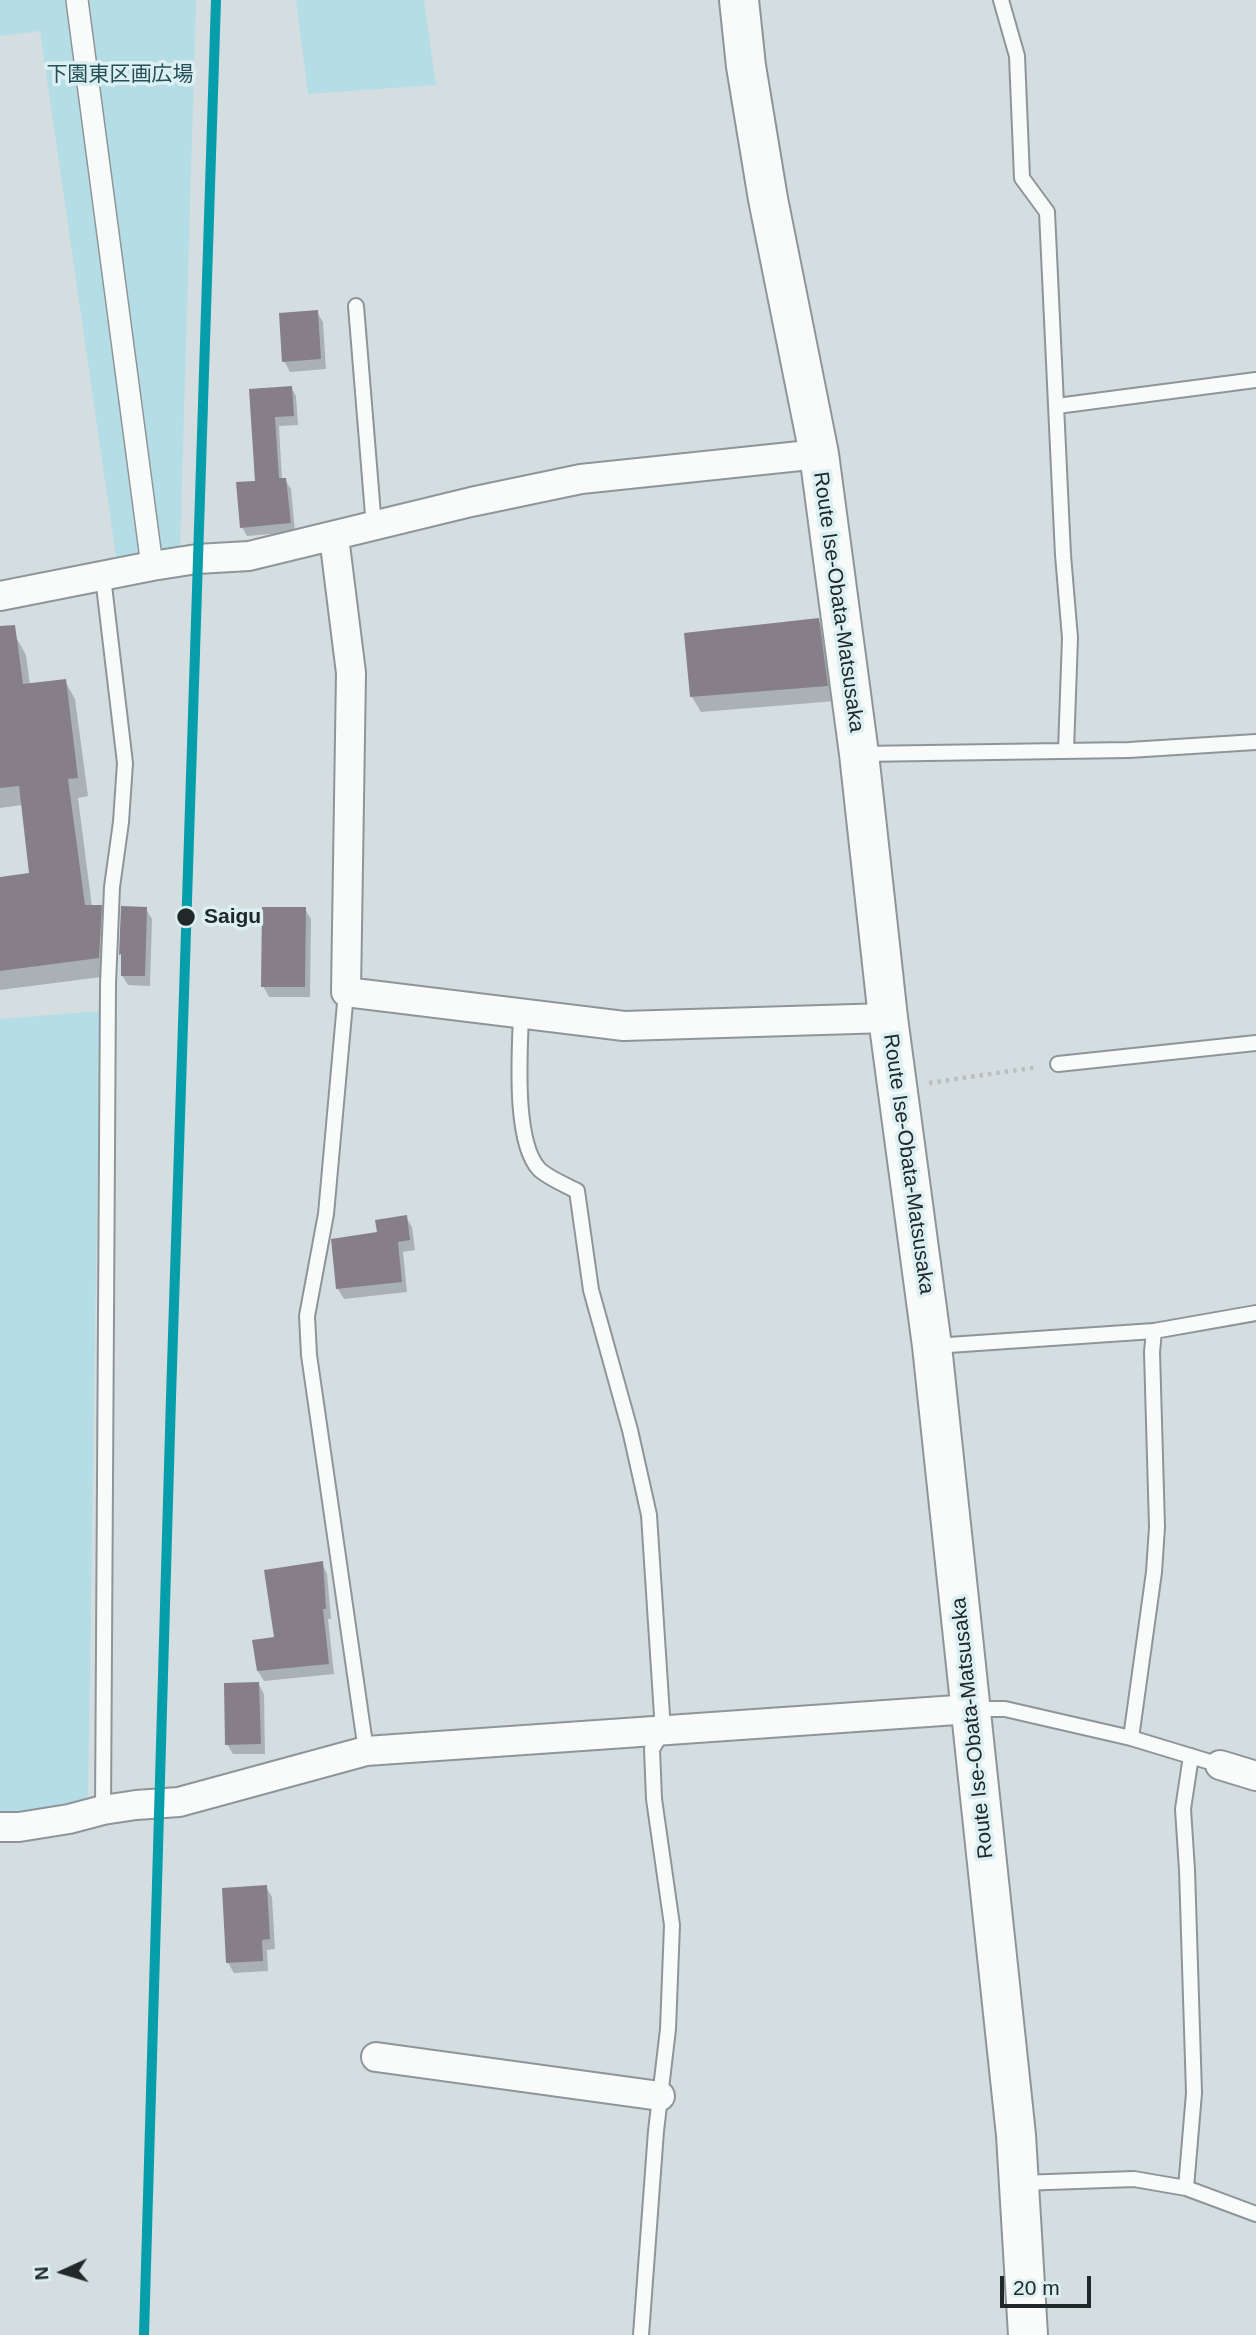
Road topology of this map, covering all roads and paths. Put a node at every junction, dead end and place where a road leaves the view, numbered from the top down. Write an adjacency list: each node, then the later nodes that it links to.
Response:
1 (77, 0): 10 (street)
2 (739, 0): 7 (main road, Route Ise-Obata-Matsusaka)
3 (1001, 0): 6 (lane)
4 (356, 306): 8 (lane)
5 (1256, 380): 6 (lane)
6 (1056, 405): 14 (lane)
7 (819, 454): 8 (street); 15 (main road, Route Ise-Obata-Matsusaka)
8 (374, 527): 9 (street)
9 (334, 537): 10 (street); 16 (street)
10 (152, 566): 11 (street)
11 (103, 577): 12 (street); 32 (lane)
12 (0, 596)
13 (1256, 742): 14 (lane)
14 (1066, 750): 15 (lane)
15 (859, 754): 18 (main road, Route Ise-Obata-Matsusaka)
16 (346, 992): 17 (street); 28 (lane)
17 (521, 1013): 18 (street); 26 (lane)
18 (888, 1018): 21 (main road, Route Ise-Obata-Matsusaka)
19 (1256, 1043): 20 (lane)
20 (1058, 1064): 21 (path)
21 (897, 1087): 24 (main road, Route Ise-Obata-Matsusaka)
22 (1256, 1313): 23 (lane)
23 (1154, 1331): 24 (lane); 27 (lane)
24 (932, 1346): 25 (main road, Route Ise-Obata-Matsusaka)
25 (971, 1709): 26 (street); 27 (lane); 36 (main road, Route Ise-Obata-Matsusaka)
26 (663, 1731): 28 (street); 35 (lane)
27 (1131, 1738): 29 (lane)
28 (366, 1751): 32 (street)
29 (1191, 1755): 30 (lane); 37 (lane)
30 (1220, 1765): 31 (street)
31 (1256, 1776)
32 (103, 1810): 33 (street)
33 (0, 1827)
34 (376, 2057): 35 (street)
35 (660, 2096): 39 (lane)
36 (1019, 2183): 37 (lane); 40 (main road, Route Ise-Obata-Matsusaka)
37 (1186, 2188): 38 (lane)
38 (1256, 2214)
39 (640, 2335)
40 (1028, 2335)

